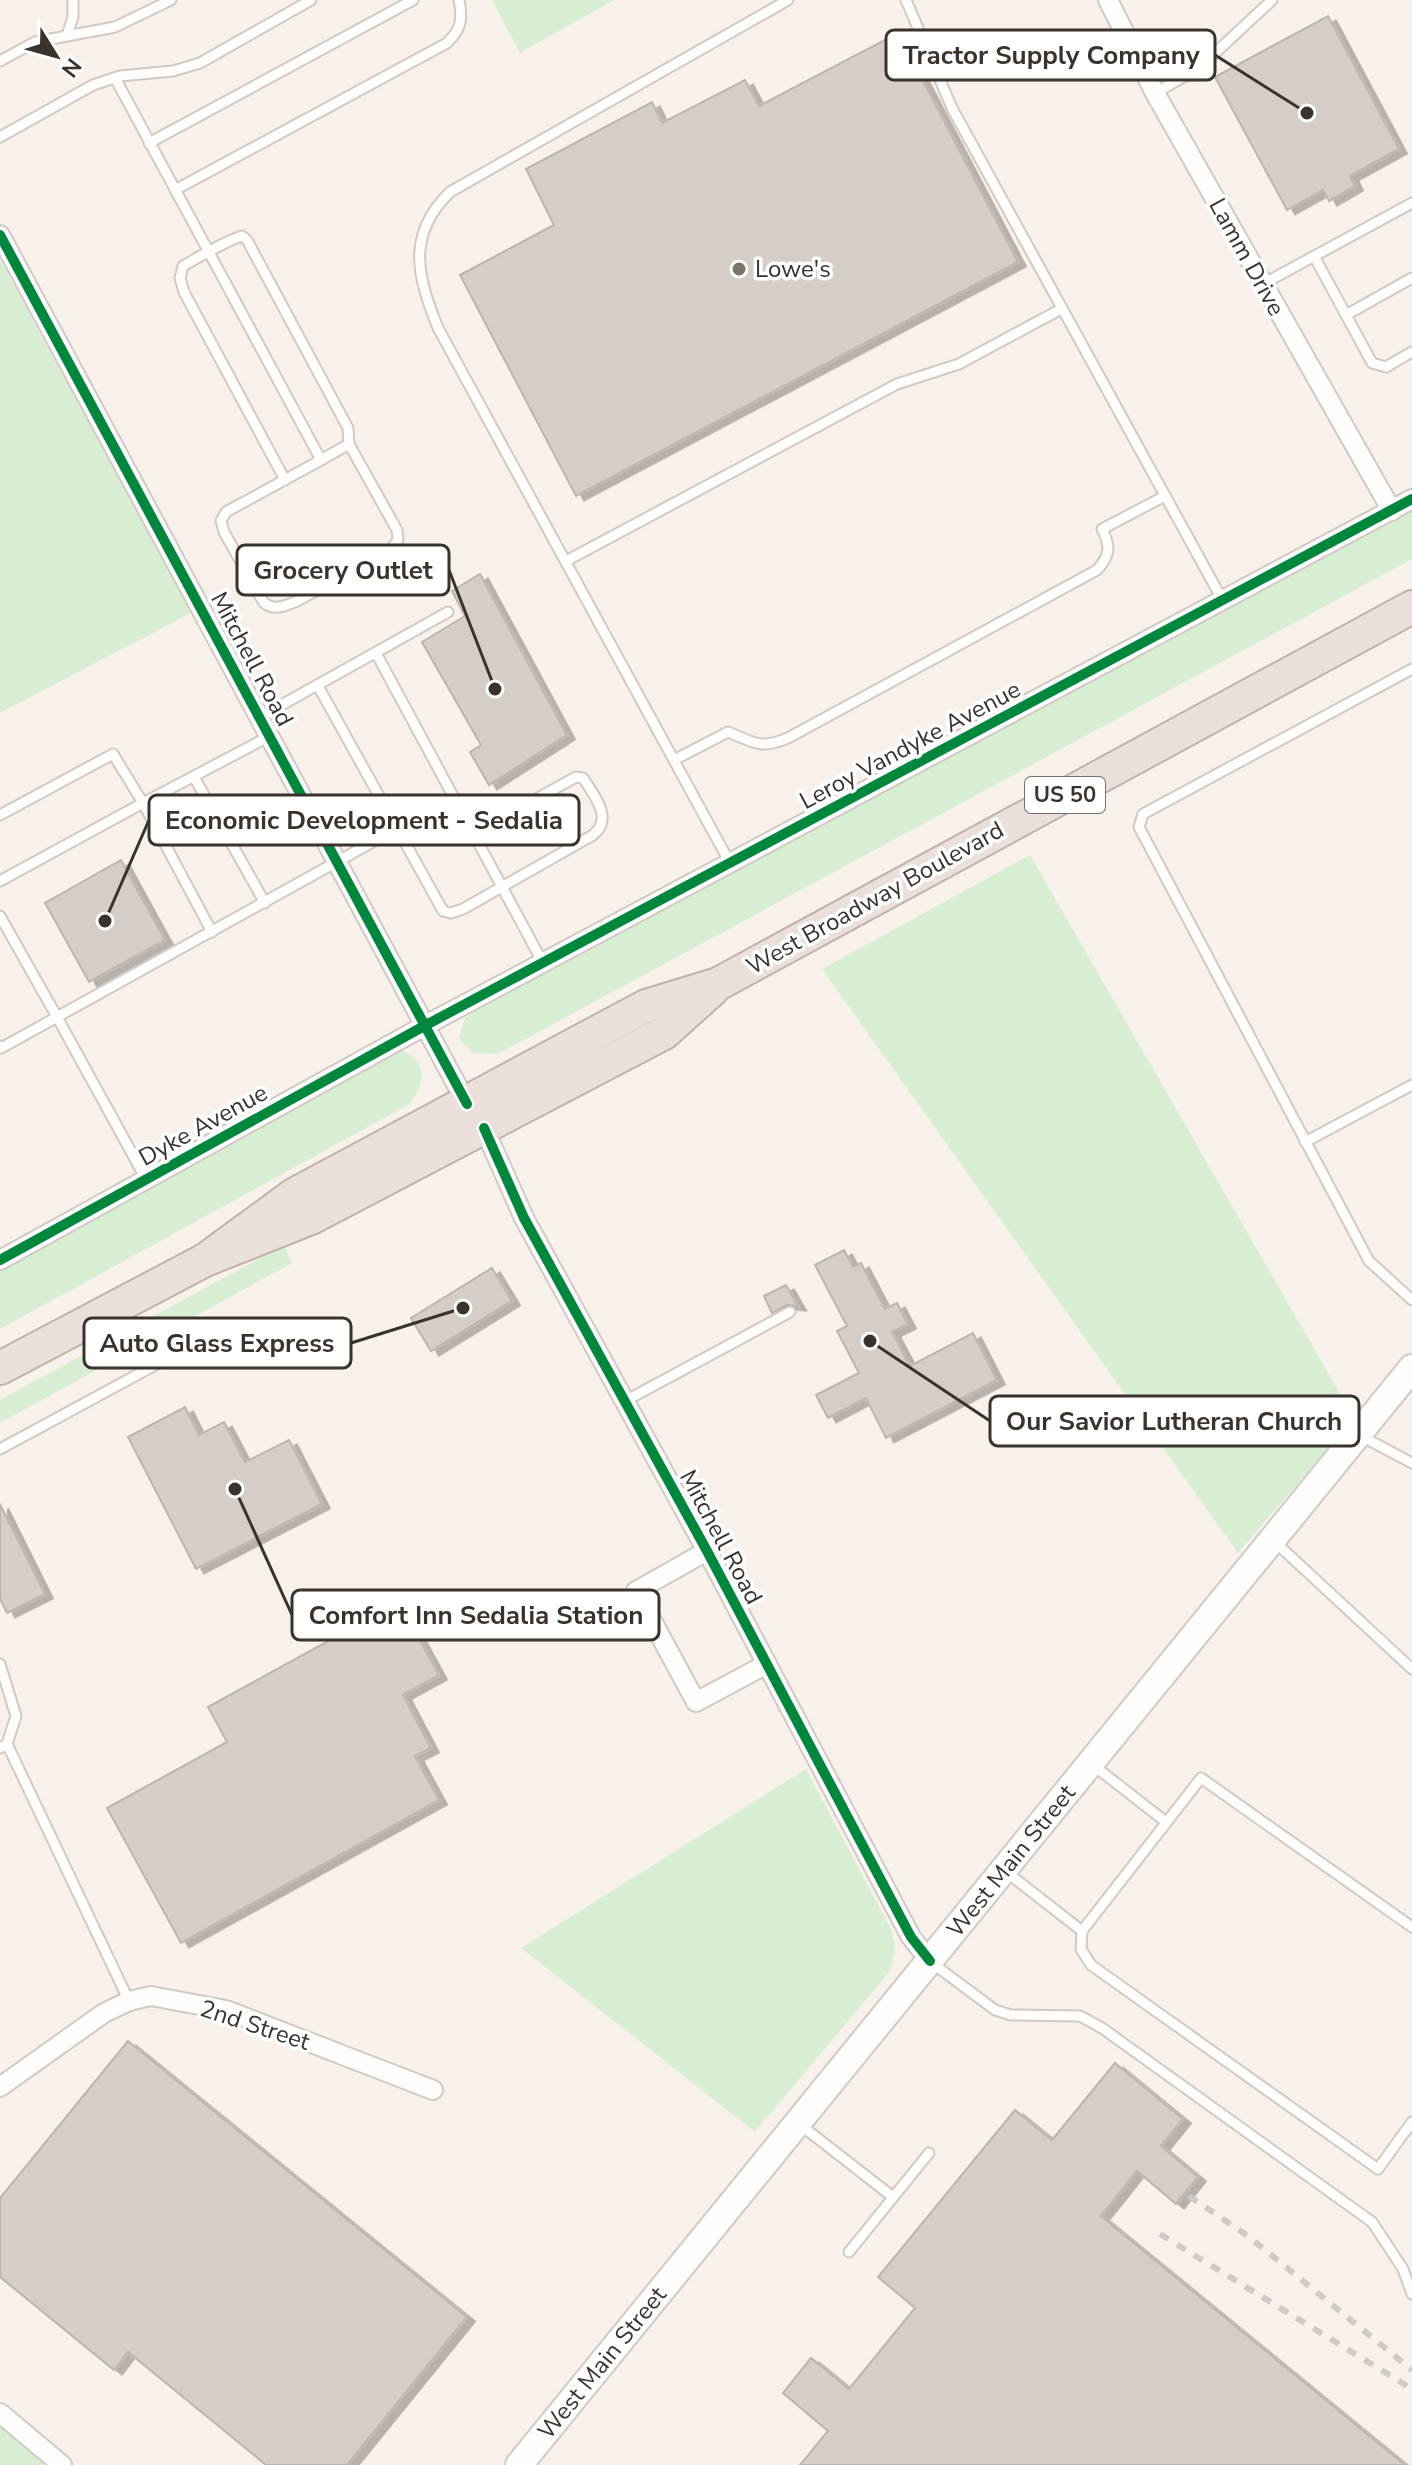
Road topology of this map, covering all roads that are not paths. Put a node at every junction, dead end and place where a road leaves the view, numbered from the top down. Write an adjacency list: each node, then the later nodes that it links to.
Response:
1 (73, 0): 10 (lane)
2 (171, 0): 10 (lane)
3 (311, 0): 12 (lane)
4 (413, 0): 15 (lane)
5 (459, 0): 16 (lane)
6 (788, 0): 32 (lane)
7 (906, 0): 23 (lane)
8 (1272, 0): 13 (lane)
9 (1109, 1): 13 (street, Lamm Drive)
10 (67, 35): 11 (lane)
11 (0, 61)
12 (115, 78): 14 (lane); 15 (lane)
13 (1155, 93): 22 (street, Lamm Drive)
14 (0, 137)
15 (149, 143): 16 (lane)
16 (175, 190): 19 (lane)
17 (1412, 203): 20 (lane)
18 (0, 235): 39 (street, Mitchell Road)
19 (208, 252): 26 (lane); 27 (lane); 28 (lane)
20 (1314, 256): 22 (lane); 24 (lane)
21 (1412, 278): 24 (lane)
22 (1263, 284): 31 (street, Lamm Drive)
23 (1061, 309): 29 (lane); 32 (lane)
24 (1346, 315): 25 (lane)
25 (1412, 352)
26 (349, 444): 27 (lane); 28 (lane)
27 (321, 460): 28 (lane)
28 (285, 480)
29 (1165, 496): 33 (lane); 41 (lane)
30 (1412, 499): 31 (street, Leroy Vandyke Avenue)
31 (1392, 511): 33 (street, Leroy Vandyke Avenue)
32 (566, 561): 41 (lane)
33 (1223, 601): 48 (street, Leroy Vandyke Avenue)
34 (1412, 607): 59 (highway, West Broadway Boulevard / US 50)
35 (448, 612): 36 (lane)
36 (376, 653): 38 (lane); 46 (lane)
37 (1412, 669): 60 (lane)
38 (318, 686): 39 (lane); 45 (lane)
39 (260, 717): 40 (street, Mitchell Road)
40 (270, 736): 42 (lane); 47 (street, Mitchell Road)
41 (674, 760): 48 (lane)
42 (194, 777): 43 (lane); 51 (lane)
43 (143, 803): 44 (lane); 49 (lane); 53 (lane)
44 (0, 815)
45 (396, 829): 47 (lane); 50 (lane)
46 (473, 834): 50 (lane); 50 (lane)
47 (338, 862): 51 (lane); 56 (street, Mitchell Road)
48 (730, 863): 54 (street, Leroy Vandyke Avenue)
49 (0, 881)
50 (502, 887): 54 (lane)
51 (265, 903): 53 (lane)
52 (0, 916): 55 (lane)
53 (212, 932): 55 (lane)
54 (543, 963): 56 (street, Leroy Vandyke Avenue)
55 (57, 1017): 57 (lane); 61 (lane)
56 (426, 1025): 59 (street, Mitchell Road); 61 (street, Dyke Avenue)
57 (0, 1046)
58 (1412, 1085): 60 (lane)
59 (475, 1116): 66 (highway, West Broadway Boulevard / US 50); 68 (street, Mitchell Road)
60 (1305, 1142): 63 (lane)
61 (146, 1179): 62 (street, Dyke Avenue)
62 (0, 1260)
63 (1412, 1300)
64 (790, 1312): 68 (lane)
65 (181, 1351): 70 (lane)
66 (0, 1368)
67 (1412, 1368): 69 (main road, West Main Street)
68 (625, 1401): 73 (street, Mitchell Road)
69 (1358, 1435): 71 (lane); 72 (main road, West Main Street)
70 (0, 1449)
71 (1412, 1463)
72 (1272, 1540): 76 (lane); 78 (main road, West Main Street)
73 (707, 1551): 75 (street, Mitchell Road); 75 (street)
74 (0, 1664): 77 (lane)
75 (767, 1664): 83 (street, Mitchell Road)
76 (1412, 1669)
77 (3, 1746): 84 (lane)
78 (1090, 1763): 79 (lane); 80 (main road, West Main Street)
79 (1166, 1822): 81 (lane); 82 (lane)
80 (1004, 1870): 82 (lane); 83 (main road, West Main Street)
81 (1412, 1927)
82 (1082, 1931): 87 (lane)
83 (930, 1961): 88 (main road, West Main Street); 92 (lane)
84 (129, 2001): 85 (street, 2nd Street); 86 (street, 2nd Street)
85 (0, 2087)
86 (433, 2090)
87 (1412, 2122)
88 (798, 2123): 90 (lane); 95 (main road, West Main Street)
89 (929, 2153): 90 (lane)
90 (893, 2197): 91 (lane)
91 (849, 2252)
92 (1412, 2294)
93 (0, 2413): 94 (street)
94 (62, 2465)
95 (519, 2465)

